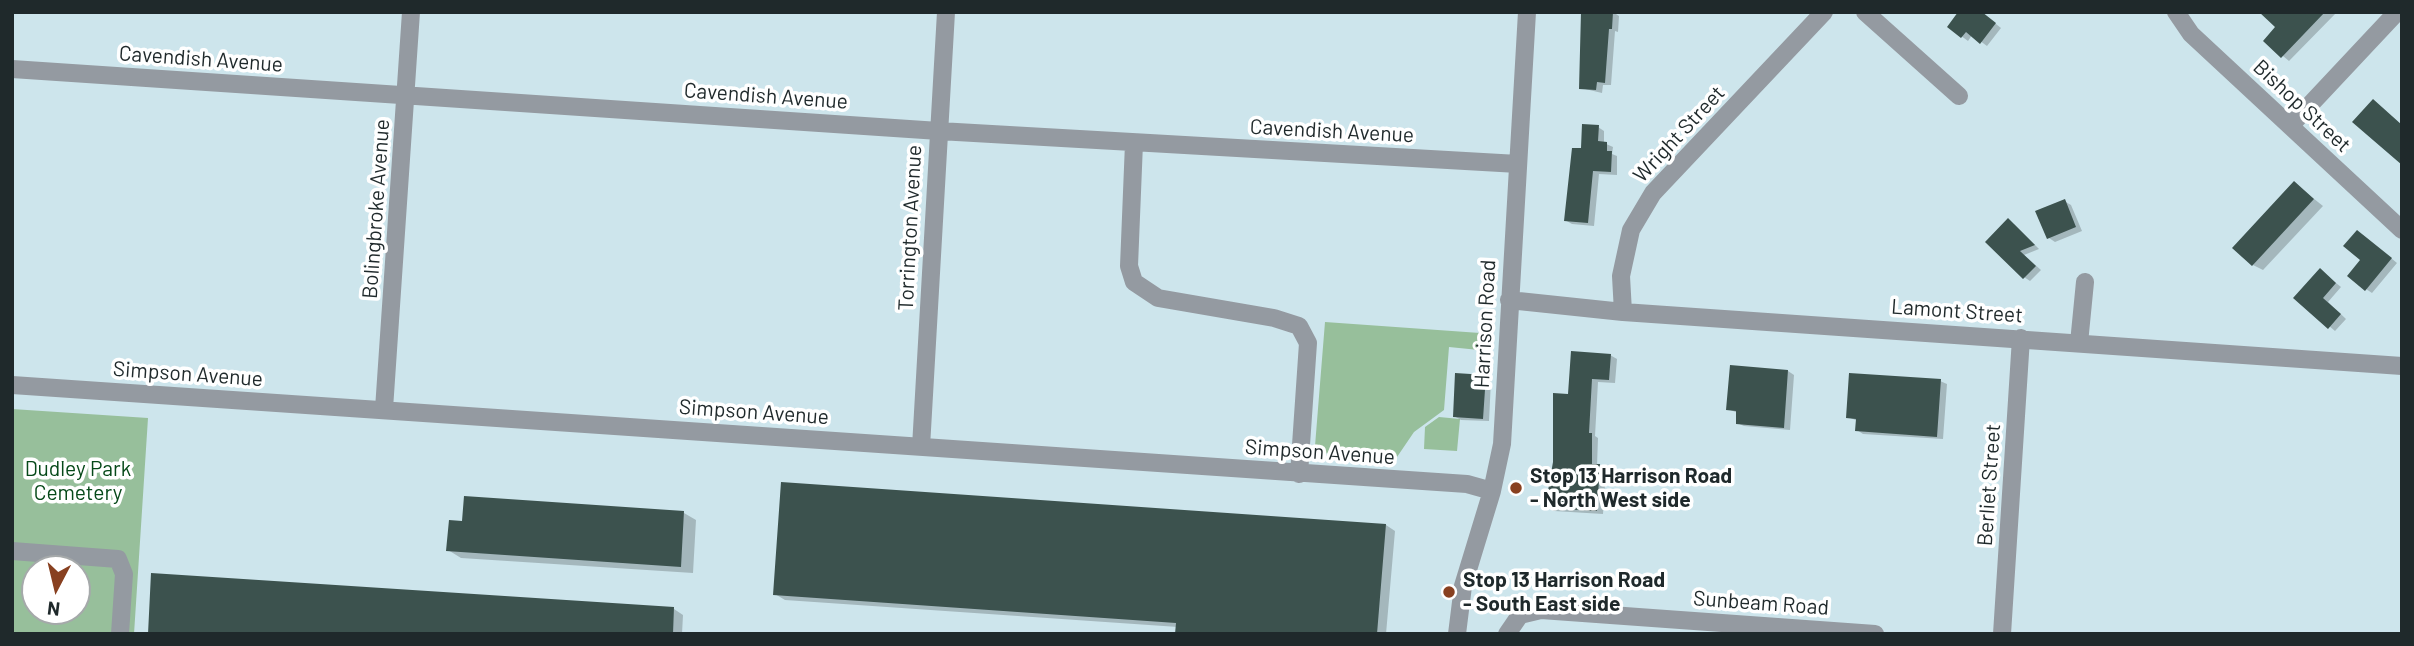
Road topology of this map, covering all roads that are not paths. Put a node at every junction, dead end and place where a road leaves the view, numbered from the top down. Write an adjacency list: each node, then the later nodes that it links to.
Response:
1 (411, 12): 9 (street, Bolingbroke Avenue)
2 (946, 12): 12 (street, Torrington Avenue)
3 (1527, 12): 14 (street, Harrison Road)
4 (1824, 12): 18 (street, Wright Street)
5 (1866, 12): 10 (street)
6 (2176, 12): 11 (street, Bishop Street)
7 (2397, 12): 11 (street)
8 (12, 69): 9 (street, Cavendish Avenue)
9 (406, 95): 12 (street, Cavendish Avenue); 23 (street, Bolingbroke Avenue)
10 (1959, 96)
11 (2291, 125): 15 (street, Bishop Street)
12 (939, 131): 13 (street, Cavendish Avenue); 24 (street, Torrington Avenue)
13 (1134, 143): 14 (street, Cavendish Avenue); 25 (street)
14 (1518, 164): 17 (street, Harrison Road)
15 (2402, 230)
16 (2085, 282): 20 (street)
17 (1509, 300): 18 (street, Lamont Street); 26 (street, Harrison Road)
18 (1623, 312): 19 (street, Lamont Street)
19 (2021, 338): 20 (street, Lamont Street); 32 (street, Berliet Street)
20 (2079, 343): 21 (street, Lamont Street)
21 (2402, 366)
22 (12, 385): 23 (street, Simpson Avenue)
23 (384, 409): 24 (street, Simpson Avenue)
24 (921, 447): 25 (street, Simpson Avenue)
25 (1299, 474): 26 (street, Simpson Avenue)
26 (1492, 491): 29 (street, Harrison Road)
27 (12, 551): 28 (street)
28 (120, 634)
29 (1457, 634)
30 (1507, 634): 31 (street, Sunbeam Road)
31 (1875, 634)
32 (2002, 634)

